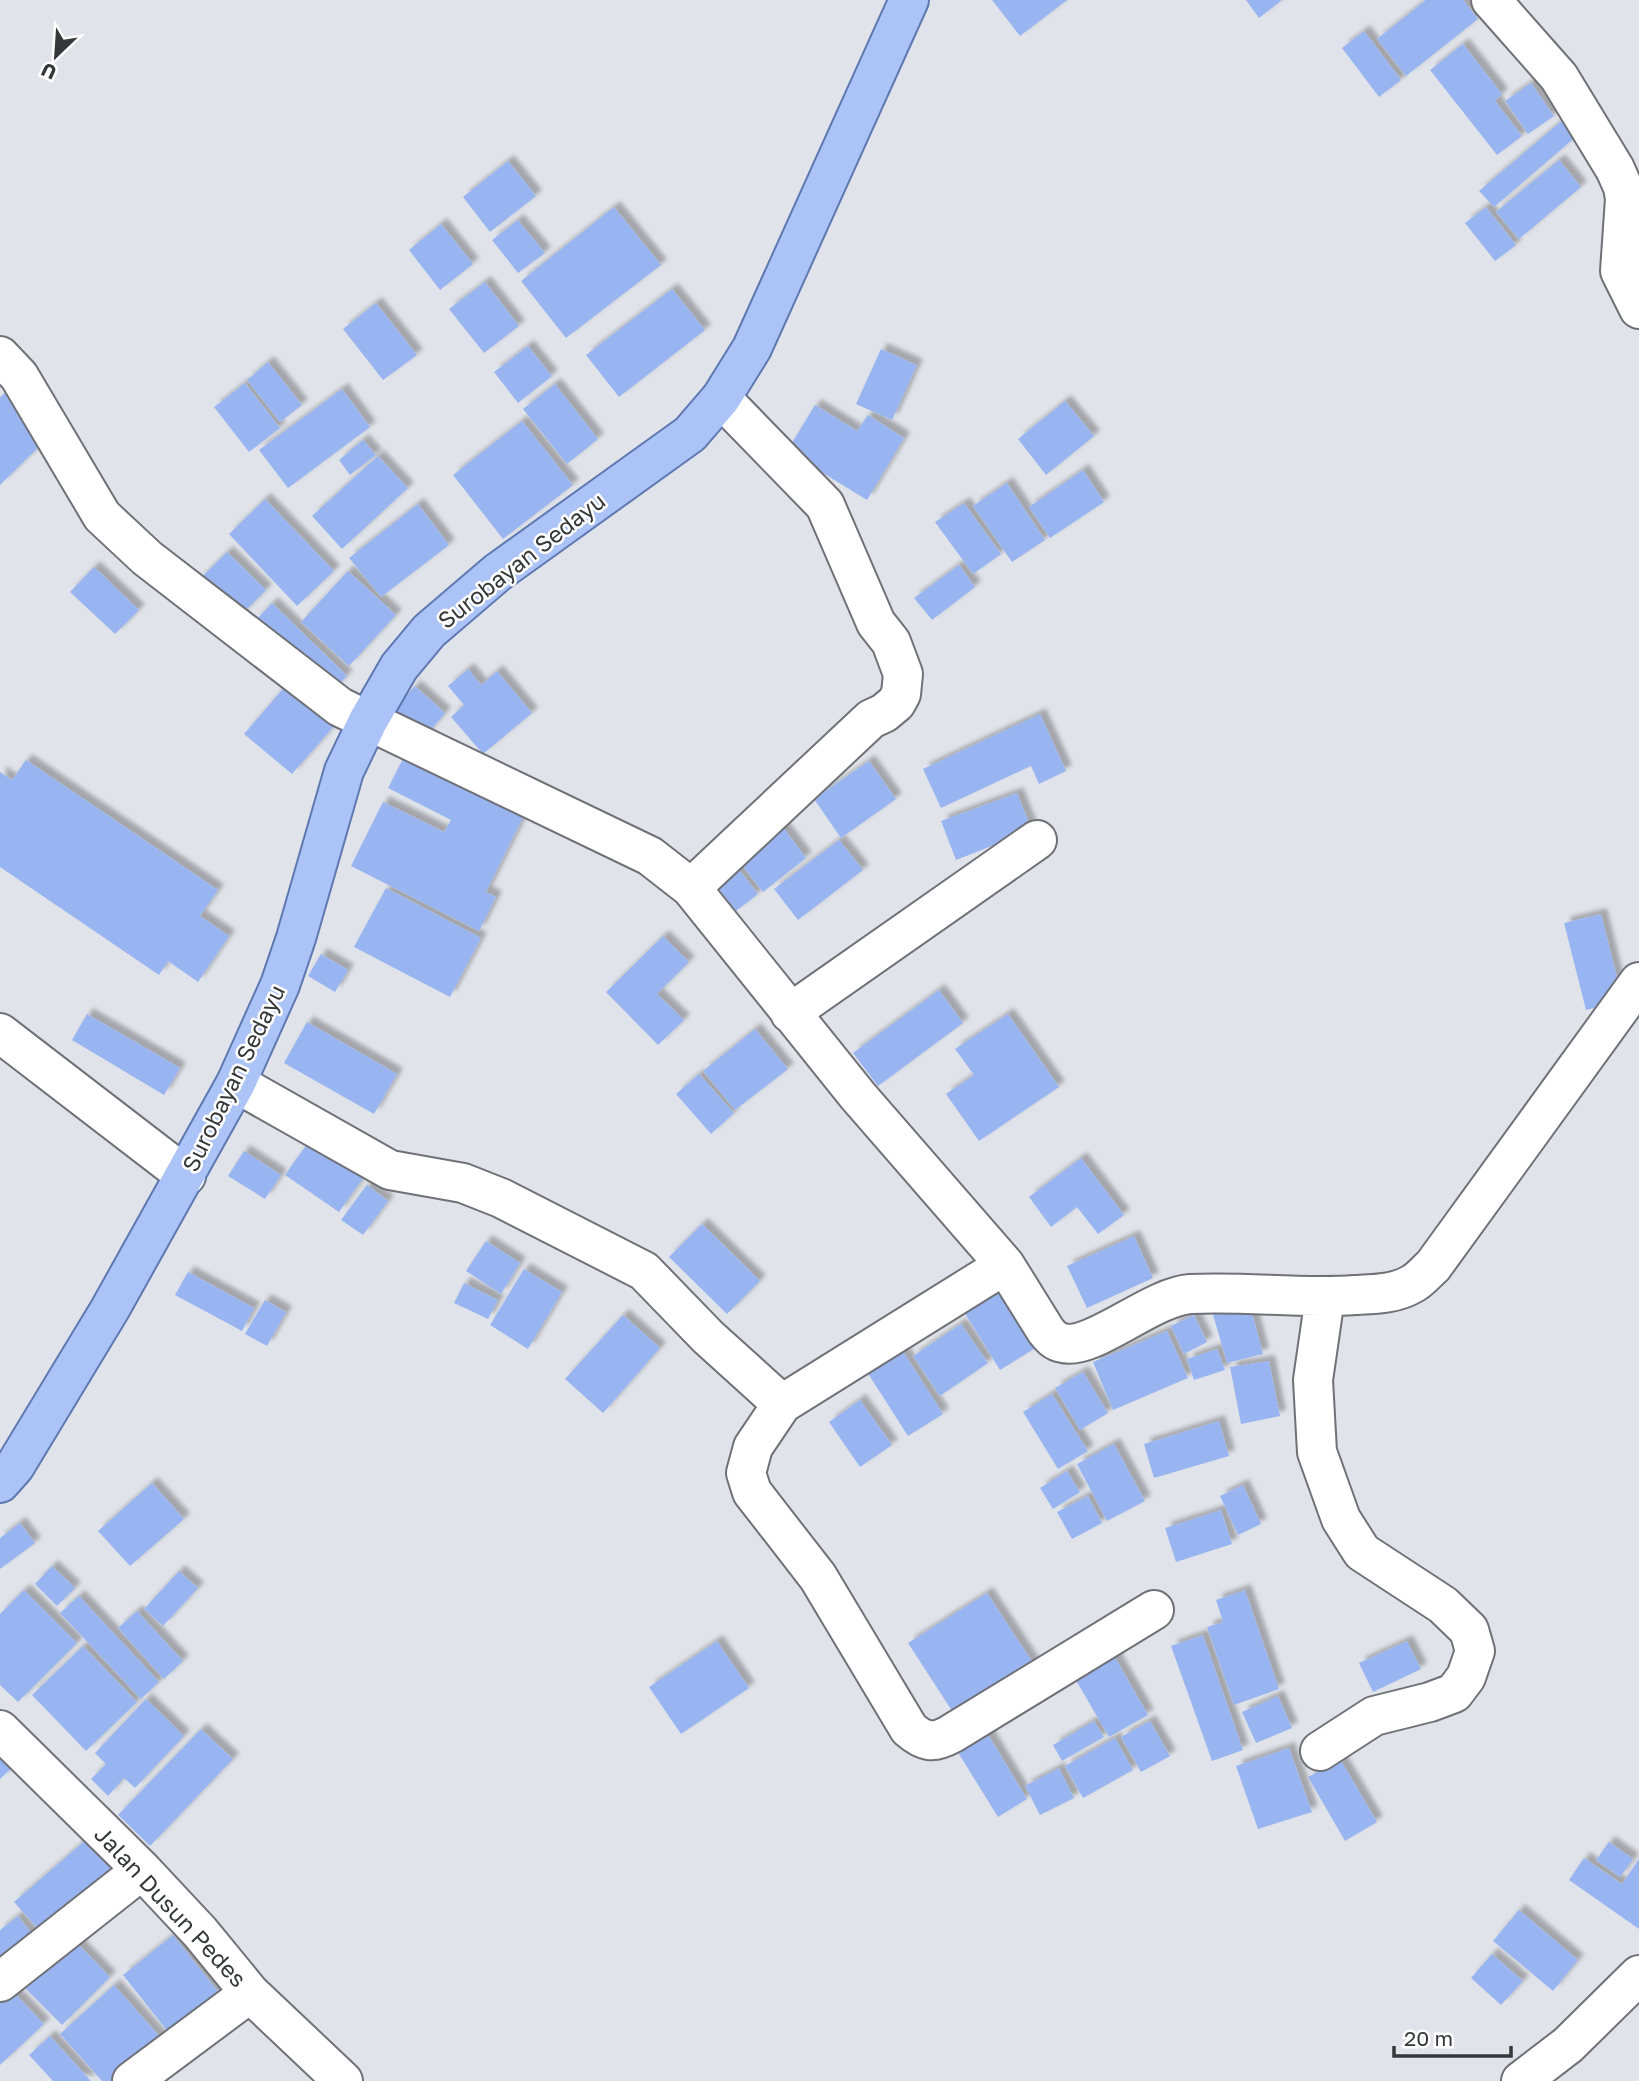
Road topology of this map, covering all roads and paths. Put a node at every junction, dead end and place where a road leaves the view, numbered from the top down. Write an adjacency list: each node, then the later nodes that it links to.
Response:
1 (909, 0): 5 (main road, Surobayan Sedayu)
2 (1490, 0): 3 (street)
3 (1639, 309)
4 (0, 356): 6 (street)
5 (721, 398): 6 (main road, Surobayan Sedayu); 8 (street)
6 (368, 721): 8 (street); 12 (main road, Surobayan Sedayu)
7 (1037, 840): 10 (street)
8 (691, 888): 10 (street)
9 (1639, 982): 15 (street)
10 (790, 1013): 14 (street)
11 (0, 1033): 13 (street)
12 (236, 1083): 13 (main road, Surobayan Sedayu); 16 (street)
13 (186, 1176): 17 (main road, Surobayan Sedayu)
14 (1005, 1265): 15 (street); 16 (street)
15 (1325, 1297): 20 (street)
16 (782, 1404): 18 (street)
17 (0, 1483)
18 (1154, 1610)
19 (0, 1730): 21 (street, Jalan Dusun Pedes)
20 (1320, 1751)
21 (142, 1870): 23 (street); 24 (street, Jalan Dusun Pedes)
22 (1639, 1975): 27 (street)
23 (0, 1982)
24 (250, 1993): 25 (street); 26 (street, Jalan Dusun Pedes)
25 (132, 2081)
26 (343, 2081)
27 (1521, 2081)

